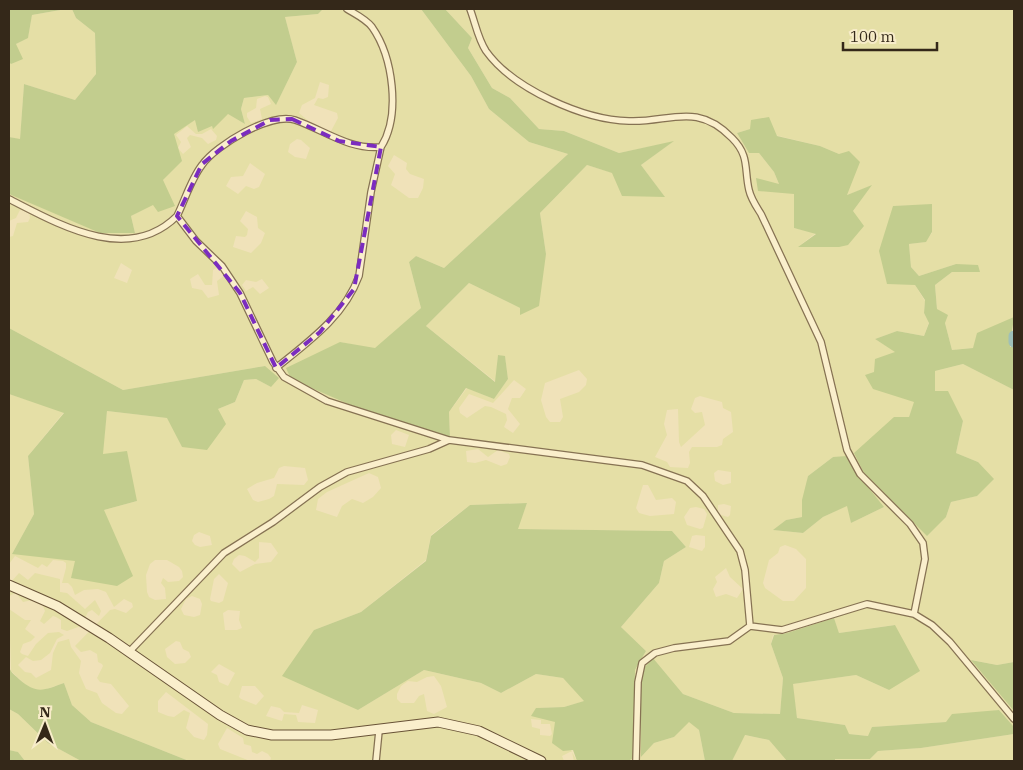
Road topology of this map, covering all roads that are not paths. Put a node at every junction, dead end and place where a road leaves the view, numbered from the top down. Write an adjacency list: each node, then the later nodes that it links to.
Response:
1 (347, 9): 3 (street)
2 (470, 9): 11 (street)
3 (381, 148): 5 (street); 8 (street)
4 (9, 199): 6 (street)
5 (176, 216): 6 (street); 7 (street)
6 (170, 223): 7 (street)
7 (182, 225): 8 (street)
8 (276, 368): 9 (street)
9 (449, 440): 12 (street); 13 (street)
10 (9, 585): 13 (street)
11 (914, 614): 12 (street); 14 (street)
12 (750, 626): 18 (street)
13 (129, 652): 15 (street)
14 (1014, 719)
15 (379, 731): 16 (street); 17 (street)
16 (376, 761)
17 (541, 761)
18 (636, 761)

